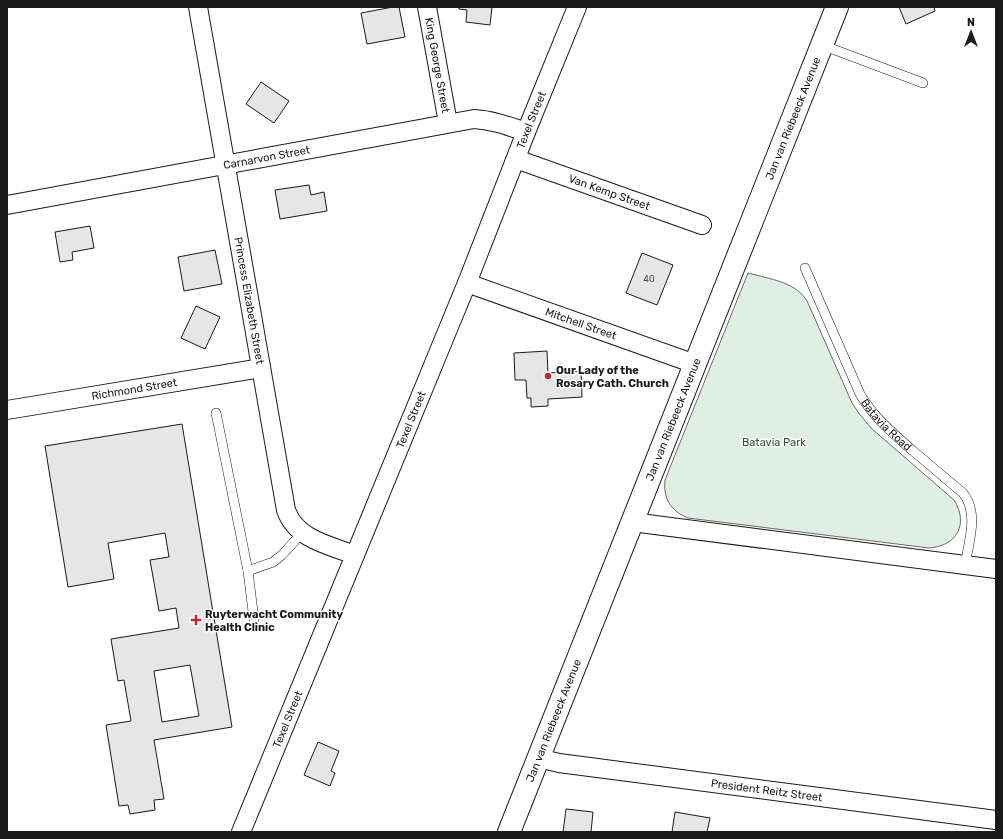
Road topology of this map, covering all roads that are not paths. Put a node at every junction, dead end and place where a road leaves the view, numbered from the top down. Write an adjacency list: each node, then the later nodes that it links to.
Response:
1 (198, 7): 10 (street, Princess Elizabeth Street)
2 (427, 7): 7 (street, King George Street)
3 (577, 7): 8 (street, Texel Street)
4 (837, 7): 5 (street, Jan van Riebeeck Avenue)
5 (822, 45): 6 (lane); 15 (street, Jan van Riebeeck Avenue)
6 (923, 83)
7 (448, 124): 8 (street, Carnarvon Street); 10 (street, Carnarvon Street)
8 (526, 132): 9 (street, Texel Street)
9 (516, 159): 12 (street, Van Kemp Street); 14 (street, Texel Street)
10 (226, 166): 11 (street, Carnarvon Street); 16 (street, Princess Elizabeth Street)
11 (7, 205)
12 (702, 225)
13 (805, 268): 22 (lane, Batavia Road)
14 (467, 282): 15 (street, Mitchell Street); 21 (street, Texel Street)
15 (695, 364): 19 (street, Jan van Riebeeck Avenue)
16 (261, 368): 17 (street, Richmond Street); 20 (street, Princess Elizabeth Street)
17 (7, 410)
18 (216, 413): 24 (lane)
19 (632, 522): 22 (street); 26 (street, Jan van Riebeeck Avenue)
20 (302, 533): 21 (street, Princess Elizabeth Street); 24 (lane)
21 (355, 555): 28 (street, Texel Street)
22 (965, 565): 23 (street)
23 (996, 569)
24 (248, 571): 25 (lane)
25 (254, 620)
26 (538, 758): 27 (street, President Reitz Street); 29 (street, Jan van Riebeeck Avenue)
27 (996, 820)
28 (241, 832)
29 (508, 832)

